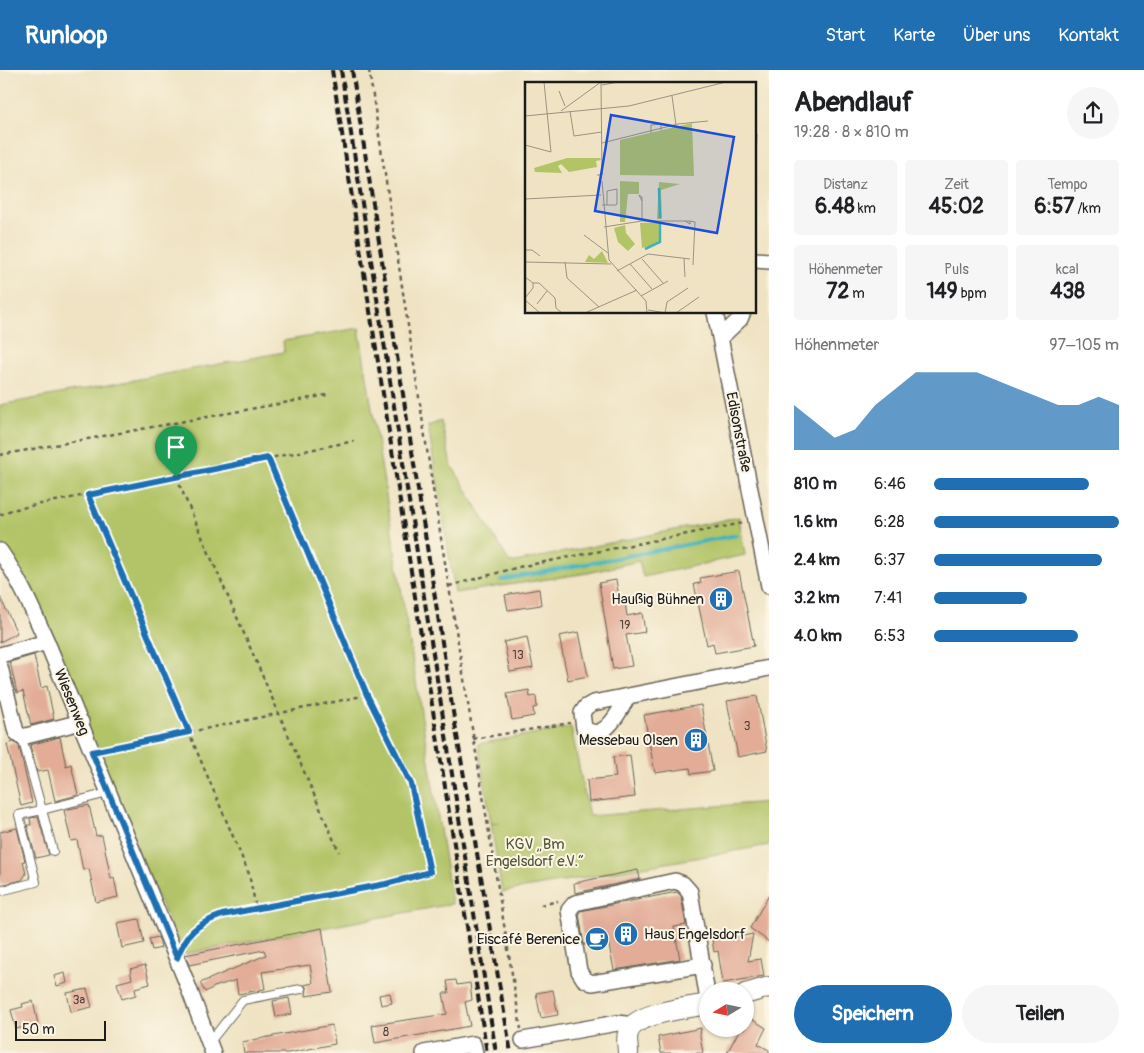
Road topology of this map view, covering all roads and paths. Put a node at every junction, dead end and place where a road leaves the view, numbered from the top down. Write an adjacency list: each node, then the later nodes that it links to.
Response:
1 (369, 70): 16 (path)
2 (756, 260): 3 (street)
3 (769, 261)
4 (715, 314): 6 (street, Edisonstraße)
5 (742, 314): 6 (street)
6 (720, 338): 17 (street, Edisonstraße)
7 (326, 395): 9 (path)
8 (354, 441): 10 (path)
9 (0, 455)
10 (268, 458): 11 (path); 22 (path)
11 (176, 477): 12 (path); 24 (path)
12 (88, 495): 13 (path); 27 (path)
13 (0, 515)
14 (742, 524): 16 (path)
15 (0, 551): 18 (street, Wiesenweg)
16 (449, 586): 28 (path)
17 (769, 586)
18 (47, 642): 19 (street); 26 (street, Wiesenweg)
19 (0, 655)
20 (0, 666): 26 (street)
21 (769, 668): 23 (street)
22 (367, 695): 24 (path); 36 (path)
23 (628, 696): 25 (street); 25 (street)
24 (279, 714): 27 (path); 34 (path)
25 (582, 721): 28 (path)
26 (81, 722): 30 (street, Wiesenweg)
27 (189, 732): 30 (path); 36 (path)
28 (473, 739): 45 (path)
29 (24, 745): 32 (lane)
30 (92, 752): 31 (street, Wiesenweg)
31 (108, 793): 32 (lane); 37 (street, Wiesenweg)
32 (42, 810): 33 (lane); 35 (lane)
33 (52, 851)
34 (339, 852)
35 (0, 891)
36 (256, 908): 37 (path)
37 (177, 958): 46 (street, Wiesenweg)
38 (702, 965): 38 (street); 39 (street)
39 (705, 982)
40 (769, 987): 42 (street)
41 (301, 989): 46 (lane)
42 (754, 991)
43 (699, 1006): 44 (street)
44 (634, 1025): 45 (street); 49 (street); 50 (street)
45 (522, 1040)
46 (211, 1048)
47 (424, 1053): 48 (street)
48 (475, 1053)
49 (628, 1053)
50 (638, 1053)

